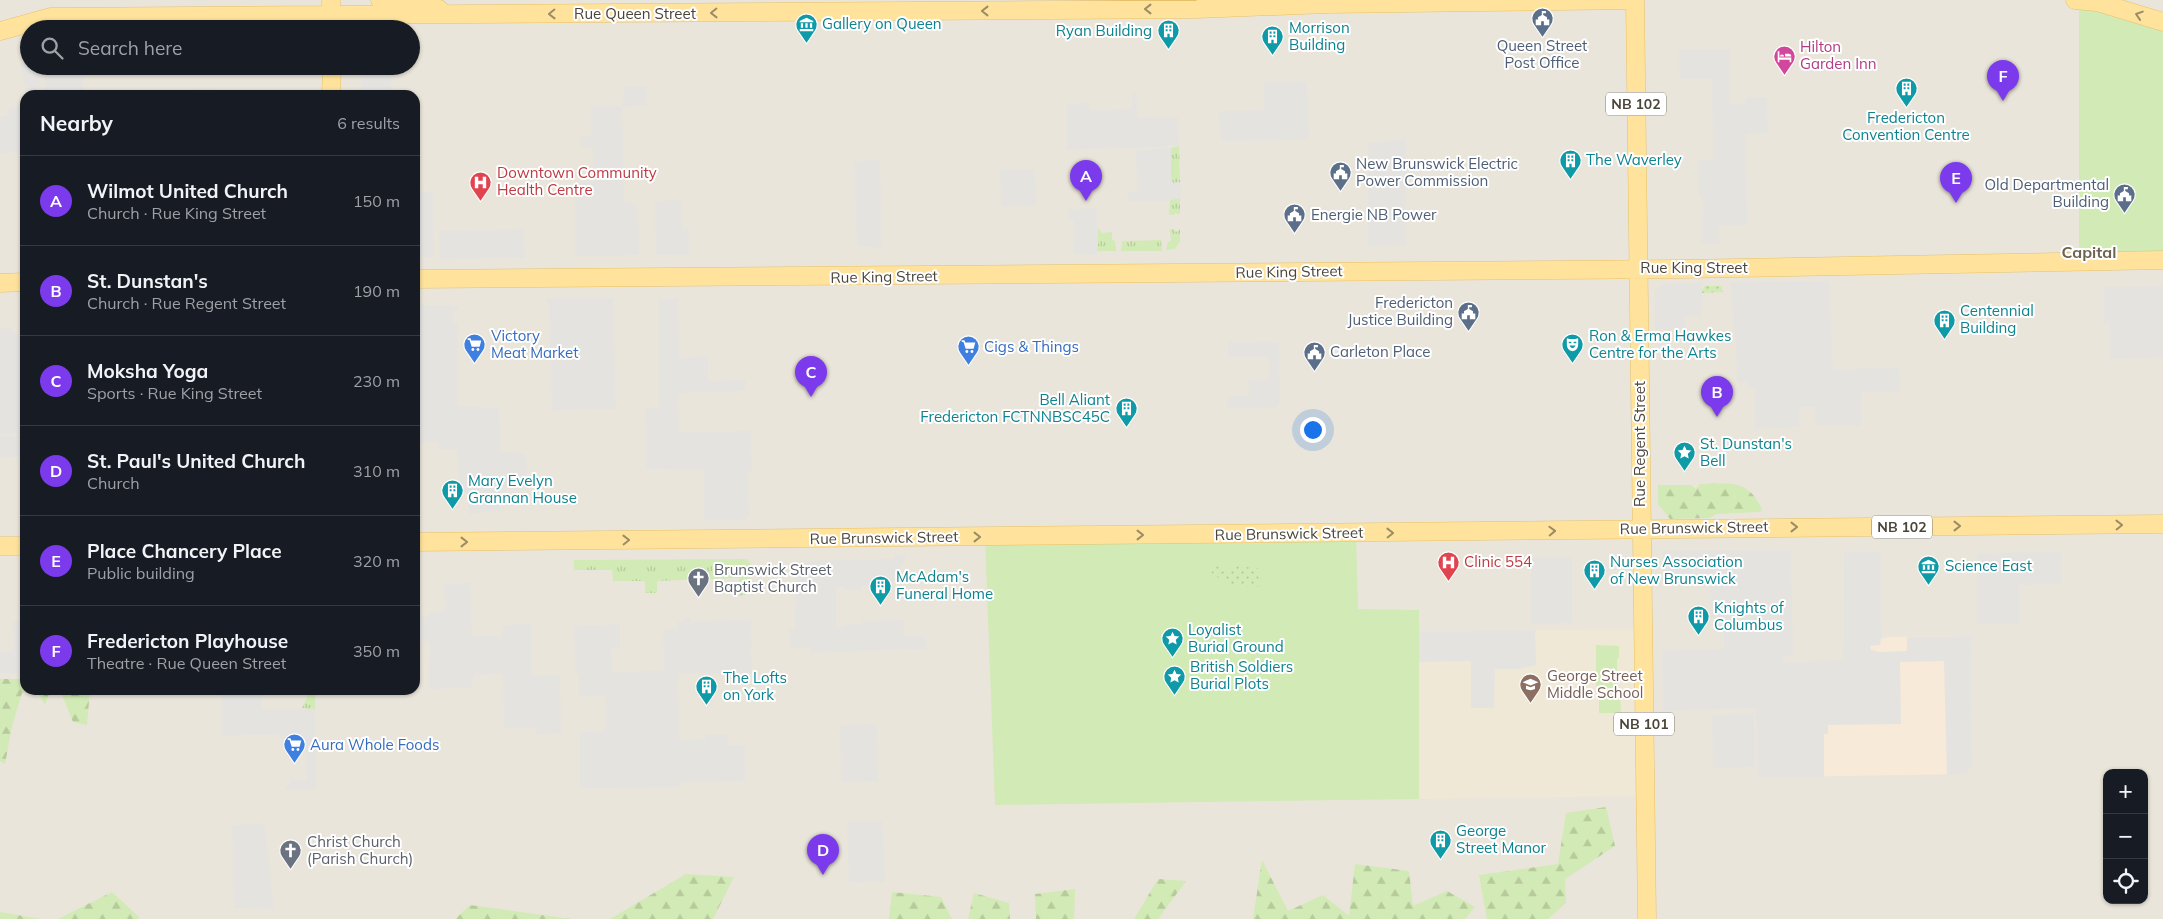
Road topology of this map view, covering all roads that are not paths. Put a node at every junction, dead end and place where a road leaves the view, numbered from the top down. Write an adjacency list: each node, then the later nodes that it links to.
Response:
1 (380, 0): 6 (main road)
2 (1633, 0): 6 (main road, Rue Queen Street, one-way to 6); 14 (main road, Rue Regent Street / NB 102)
3 (2075, 0): 4 (main road)
4 (2079, 0): 8 (main road, one-way to 4)
5 (332, 15): 6 (main road, Rue Queen Street); 7 (main road, Rue Queen Street)
6 (451, 15)
7 (40, 20)
8 (2163, 22)
9 (20, 26): 10 (main road, Rue Queen Street)
10 (0, 31)
11 (332, 75): 12 (main road)
12 (331, 90)
13 (2163, 260): 14 (main road, Rue King Street)
14 (1639, 268): 15 (main road, Rue King Street); 19 (main road, Rue Regent Street / NB 102)
15 (420, 279)
16 (20, 282): 17 (main road)
17 (0, 283)
18 (2163, 524): 19 (main road, Rue Brunswick Street / NB 102, one-way to 18)
19 (1640, 529): 20 (main road, Rue Brunswick Street, one-way to 19); 23 (main road, Rue Regent Street / NB 101)
20 (420, 542)
21 (0, 546): 22 (main road)
22 (20, 546)
23 (1647, 919)

